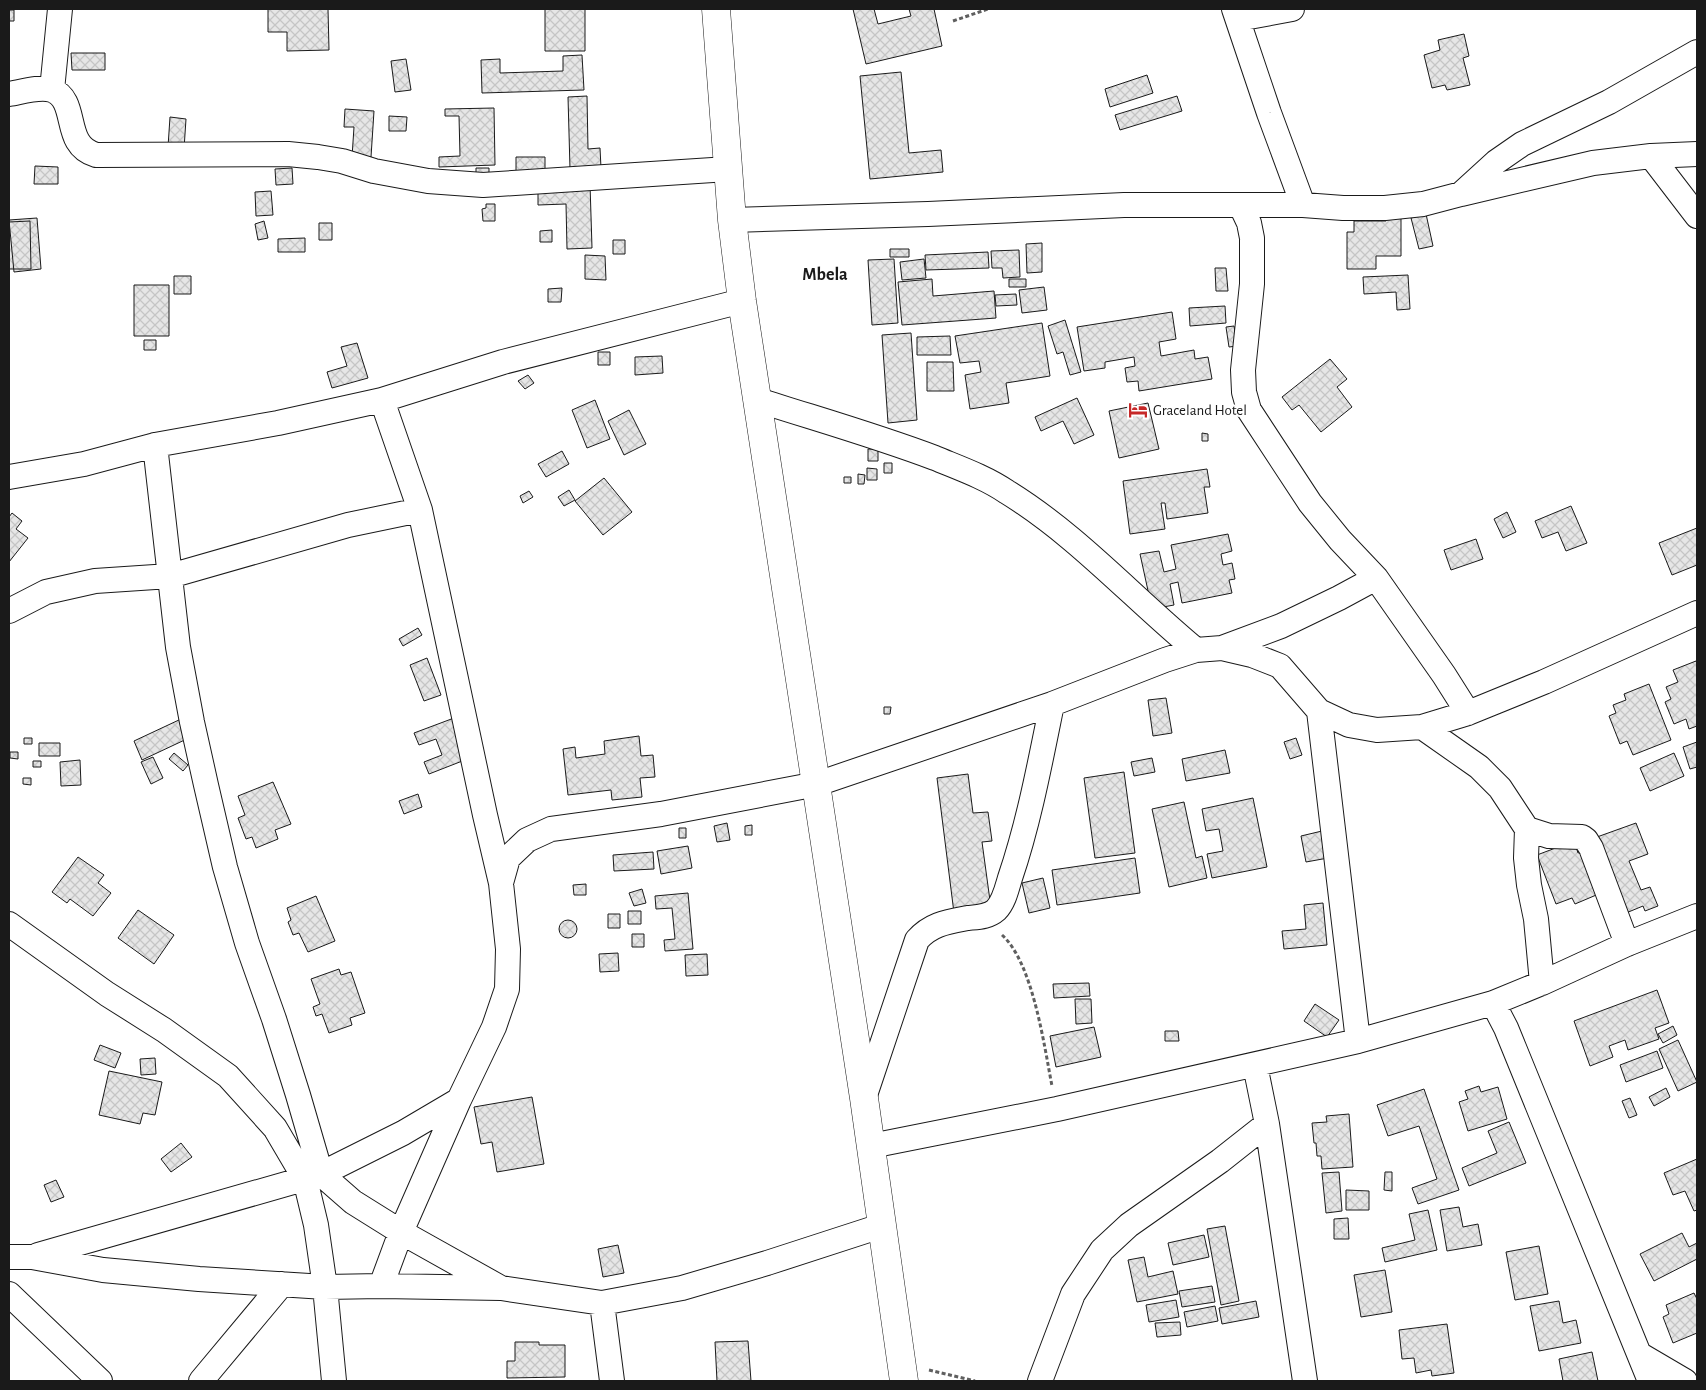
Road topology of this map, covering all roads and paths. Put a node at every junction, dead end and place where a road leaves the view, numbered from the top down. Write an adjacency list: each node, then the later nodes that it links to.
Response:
1 (60, 9): 8 (street)
2 (716, 9): 12 (highway)
3 (988, 9): 6 (path)
4 (1292, 9): 5 (street)
5 (1236, 14): 14 (street)
6 (953, 21)
7 (1697, 52): 13 (street)
8 (52, 90): 9 (street); 12 (street)
9 (9, 94)
10 (1697, 154): 11 (street)
11 (1651, 156): 13 (street); 16 (street)
12 (728, 169): 17 (highway)
13 (1461, 194): 14 (street)
14 (1303, 205): 15 (street)
15 (1241, 206): 17 (street); 25 (street)
16 (1697, 216)
17 (732, 220): 18 (highway)
18 (742, 301): 19 (street); 20 (highway)
19 (382, 400): 21 (street); 23 (street)
20 (758, 400): 29 (street); 34 (highway)
21 (155, 446): 22 (street); 24 (street)
22 (9, 477)
23 (420, 510): 24 (street); 36 (street)
24 (170, 576): 26 (street); 50 (street)
25 (1376, 578): 28 (street); 32 (street)
26 (9, 611)
27 (1697, 613): 32 (street)
28 (1222, 648): 29 (street); 31 (street)
29 (1196, 650): 30 (street)
30 (1052, 704): 34 (street); 38 (street)
31 (1319, 711): 33 (street); 43 (street)
32 (1468, 713): 33 (street)
33 (1422, 726): 35 (street)
34 (817, 784): 36 (street); 45 (highway)
35 (1527, 829): 40 (street); 41 (street)
36 (501, 883): 46 (street)
37 (1697, 916): 40 (street)
38 (968, 918): 45 (street); 47 (path)
39 (9, 924): 50 (street)
40 (1627, 944): 41 (street)
41 (1542, 983): 42 (street)
42 (1493, 1003): 43 (street); 60 (street)
43 (1358, 1041): 44 (street)
44 (1255, 1065): 47 (street); 48 (street)
45 (864, 1098): 49 (highway)
46 (459, 1100): 50 (street); 52 (street)
47 (1057, 1109): 49 (street)
48 (1267, 1124): 67 (street); 68 (street)
49 (871, 1146): 51 (highway)
50 (313, 1177): 52 (street); 53 (street); 56 (street)
51 (881, 1226): 59 (street); 61 (highway)
52 (402, 1232): 55 (street); 57 (street)
53 (20, 1257): 54 (street)
54 (282, 1284): 56 (street); 63 (street)
55 (382, 1286): 56 (street); 57 (street)
56 (325, 1287): 64 (street)
57 (501, 1288): 59 (street)
58 (9, 1294): 62 (street)
59 (602, 1303): 65 (street)
60 (1640, 1354): 69 (street); 70 (street)
61 (903, 1373): 66 (path)
62 (100, 1381)
63 (201, 1381)
64 (334, 1381)
65 (612, 1381)
66 (974, 1381)
67 (1040, 1381)
68 (1305, 1381)
69 (1650, 1381)
70 (1685, 1381)

